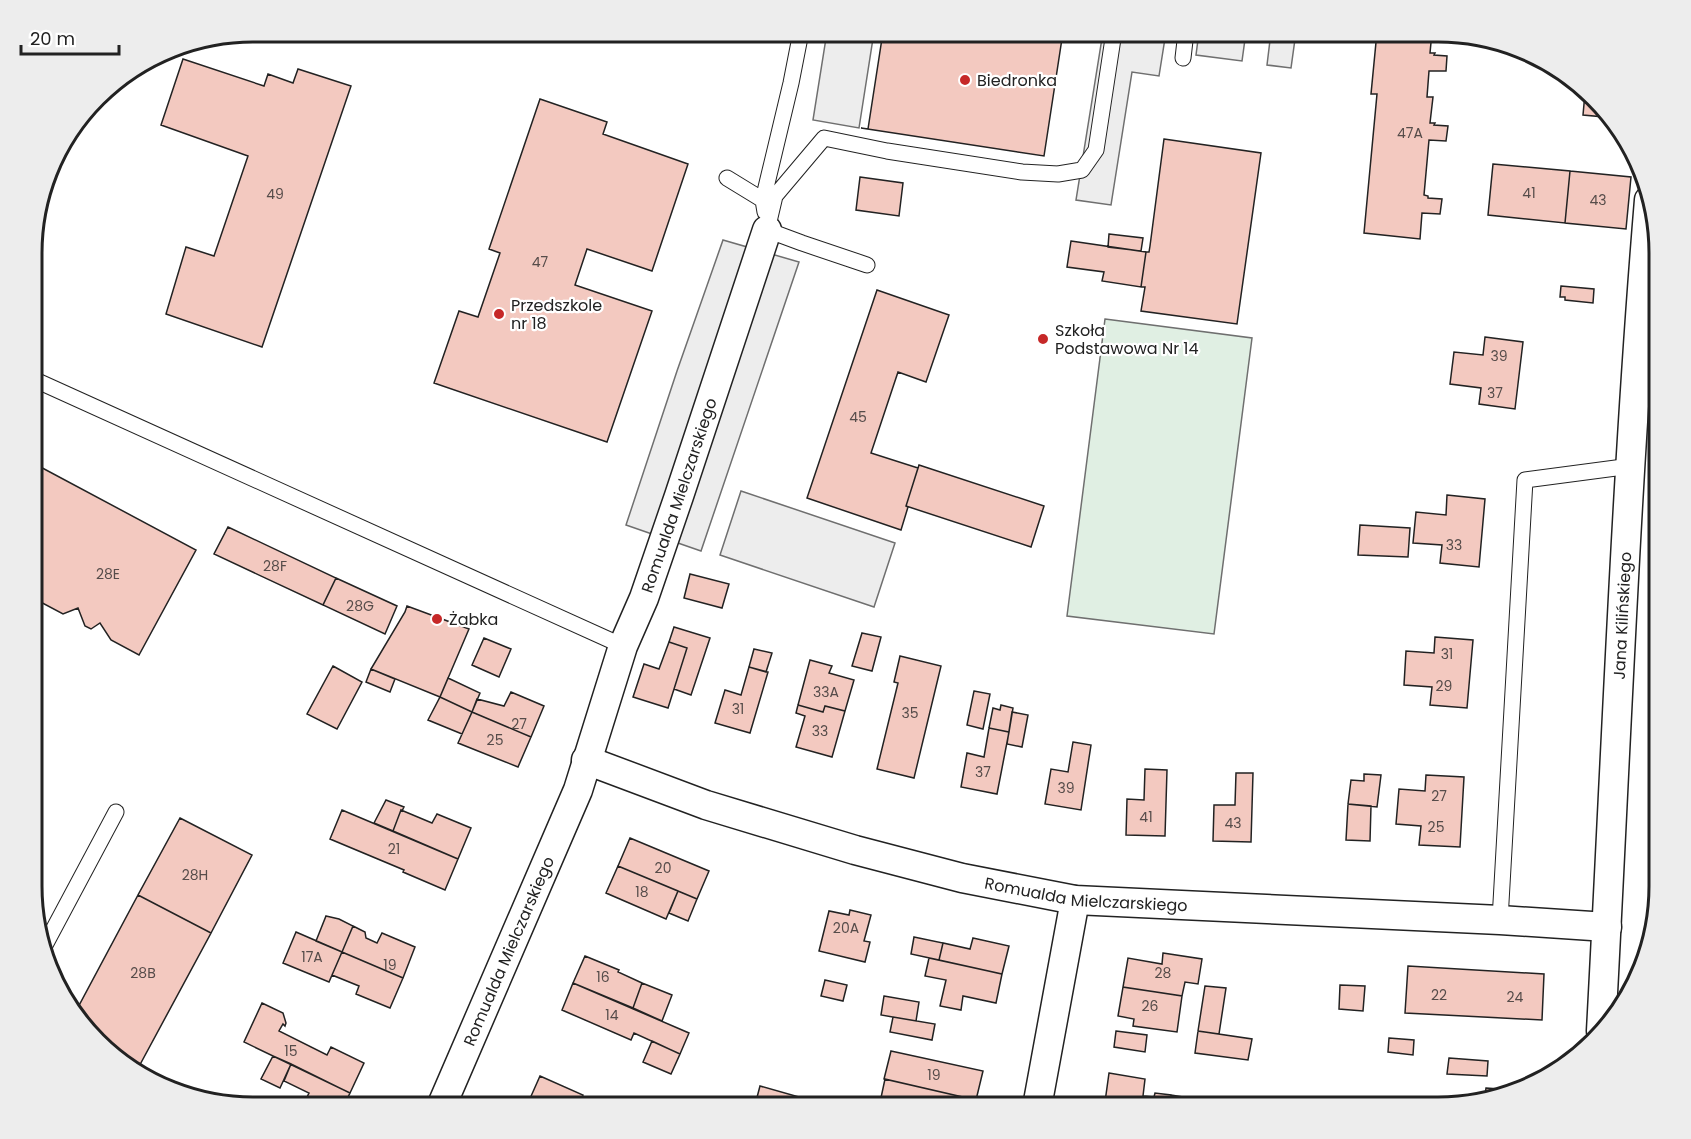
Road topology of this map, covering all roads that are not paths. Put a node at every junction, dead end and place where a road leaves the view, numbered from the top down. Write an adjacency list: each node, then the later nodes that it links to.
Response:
1 (799, 42): 6 (lane)
2 (1112, 42): 8 (lane)
3 (1185, 42): 4 (lane)
4 (1183, 58)
5 (727, 178): 6 (lane)
6 (763, 200): 8 (lane)
7 (1647, 224): 11 (street, Jana Kilińskiego)
8 (767, 230): 9 (lane); 12 (street, Romualda Mielczarskiego)
9 (867, 265)
10 (42, 383): 12 (lane)
11 (1630, 466): 16 (lane); 17 (street, Jana Kilińskiego)
12 (623, 646): 13 (street, Romualda Mielczarskiego)
13 (586, 760): 15 (street, Romualda Mielczarskiego); 20 (street, Romualda Mielczarskiego)
14 (116, 812): 18 (lane)
15 (1075, 900): 16 (street, Romualda Mielczarskiego); 21 (street)
16 (1500, 920): 17 (street, Romualda Mielczarskiego)
17 (1607, 927): 19 (street, Jana Kilińskiego)
18 (48, 939)
19 (1602, 1019)
20 (445, 1097)
21 (1039, 1097)

